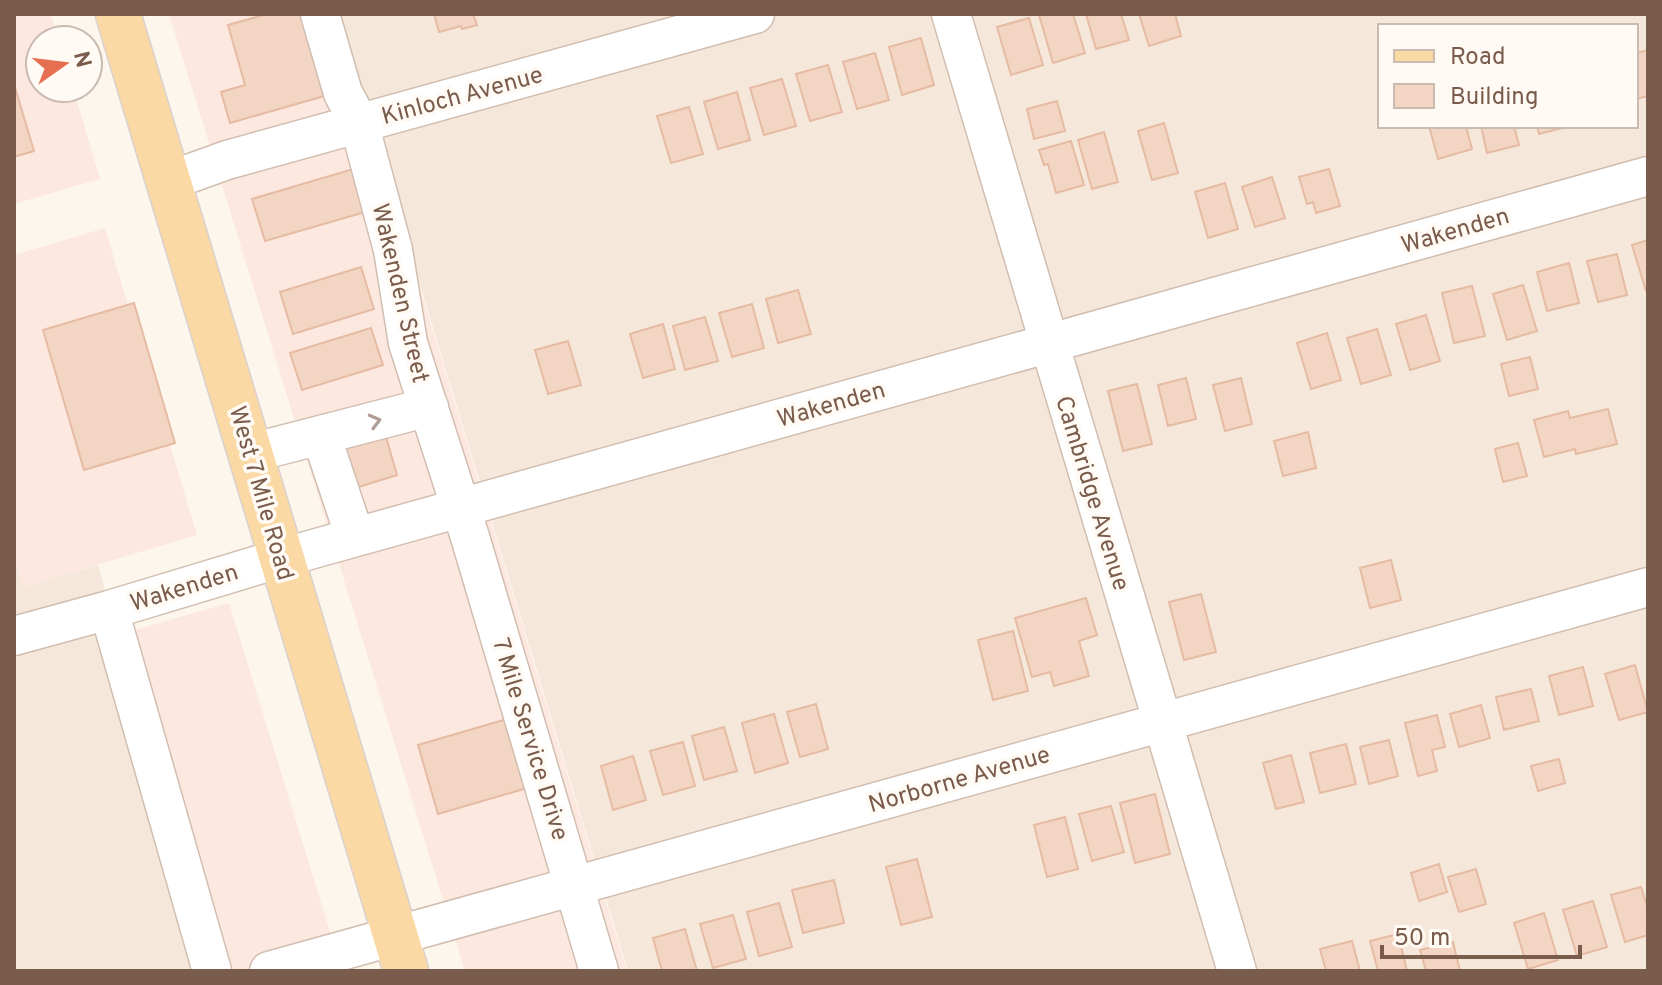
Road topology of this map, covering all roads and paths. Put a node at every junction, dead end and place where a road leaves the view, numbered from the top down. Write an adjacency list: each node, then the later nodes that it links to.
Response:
1 (118, 14): 7 (main road, West 7 Mile Road)
2 (320, 14): 5 (street)
3 (755, 14): 5 (street, Kinloch Avenue)
4 (951, 14): 8 (street, Cambridge Avenue)
5 (359, 123): 7 (street, Kinloch Avenue); 9 (street, Wakenden Street)
6 (1648, 176): 8 (street, Wakenden)
7 (169, 181): 11 (main road, West 7 Mile Road)
8 (1048, 343): 12 (street, Wakenden); 18 (street, Cambridge Avenue)
9 (429, 407): 10 (street, one-way to 9); 12 (street, Wakenden Street)
10 (321, 435): 11 (street); 13 (street)
11 (251, 453): 14 (main road, West 7 Mile Road)
12 (461, 508): 13 (street, Wakenden); 19 (street, 7 Mile Service Drive)
13 (355, 537): 14 (street, Wakenden)
14 (281, 558): 16 (street, Wakenden); 20 (main road, West 7 Mile Road)
15 (1648, 587): 18 (street, Norborne Avenue)
16 (109, 610): 17 (street, Wakenden); 21 (street)
17 (14, 636)
18 (1163, 723): 19 (street, Norborne Avenue); 24 (street, Cambridge Avenue)
19 (575, 885): 20 (street, Norborne Avenue); 23 (street, 7 Mile Service Drive)
20 (401, 954): 22 (street, Norborne Avenue)
21 (212, 971)
22 (269, 971)
23 (599, 971)
24 (1237, 971)

